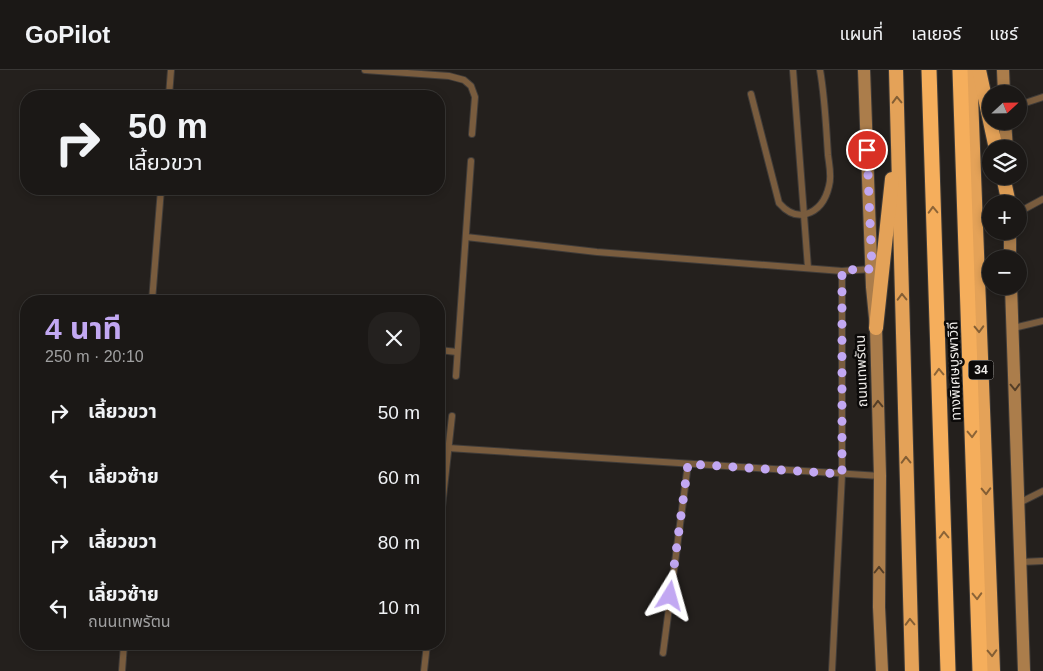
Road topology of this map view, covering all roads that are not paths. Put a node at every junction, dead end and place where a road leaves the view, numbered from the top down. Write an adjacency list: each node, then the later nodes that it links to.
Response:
1 (171, 70): 13 (lane)
2 (365, 70): 18 (lane)
3 (793, 70): 24 (lane)
4 (820, 70): 24 (lane)
5 (864, 70): 27 (main road, ถนนเทพรัตน)
6 (896, 70): 17 (highway, one-way to 6)
7 (929, 70): 55 (highway, ทางพิเศษบูรพาวิถี, one-way to 7)
8 (960, 70): 56 (highway, ทางพิเศษบูรพาวิถี, one-way to 56)
9 (970, 70): 57 (highway, 34, one-way to 57)
10 (979, 70): 19 (highway)
11 (1004, 70): 12 (main road)
12 (1004, 85)
13 (169, 90)
14 (751, 94): 24 (lane)
15 (1043, 97): 16 (lane)
16 (1028, 102)
17 (898, 126): 32 (highway); 54 (highway, one-way to 17)
18 (472, 134)
19 (994, 140)
20 (471, 161): 25 (lane)
21 (161, 195): 29 (lane)
22 (1043, 199): 23 (lane)
23 (1027, 208)
24 (804, 214): 26 (lane)
25 (466, 237): 26 (lane); 35 (lane)
26 (808, 268): 28 (lane)
27 (872, 269): 28 (lane); 32 (main road, ถนนเทพรัตน)
28 (842, 270): 40 (lane)
29 (152, 295)
30 (1011, 295): 33 (main road, 34)
31 (1043, 321): 33 (lane)
32 (876, 328): 41 (main road, ถนนเทพรัตน, one-way to 32)
33 (1012, 328): 44 (main road, 34, one-way to 44)
34 (445, 351): 35 (lane)
35 (457, 352): 36 (lane)
36 (456, 376)
37 (452, 416): 38 (lane)
38 (448, 448): 39 (lane); 42 (lane)
39 (688, 464): 40 (lane); 49 (lane)
40 (842, 474): 41 (lane); 52 (lane)
41 (880, 476): 53 (main road, ถนนเทพรัตน, one-way to 41)
42 (445, 477)
43 (1043, 491): 44 (lane)
44 (1019, 503): 46 (main road, 34)
45 (1043, 561): 46 (lane)
46 (1020, 562): 58 (main road, 34)
47 (124, 650): 50 (lane)
48 (426, 650): 51 (lane)
49 (663, 653)
50 (122, 671)
51 (424, 671)
52 (832, 671)
53 (882, 671)
54 (912, 671)
55 (948, 671)
56 (980, 671)
57 (992, 671)
58 (1024, 671)

